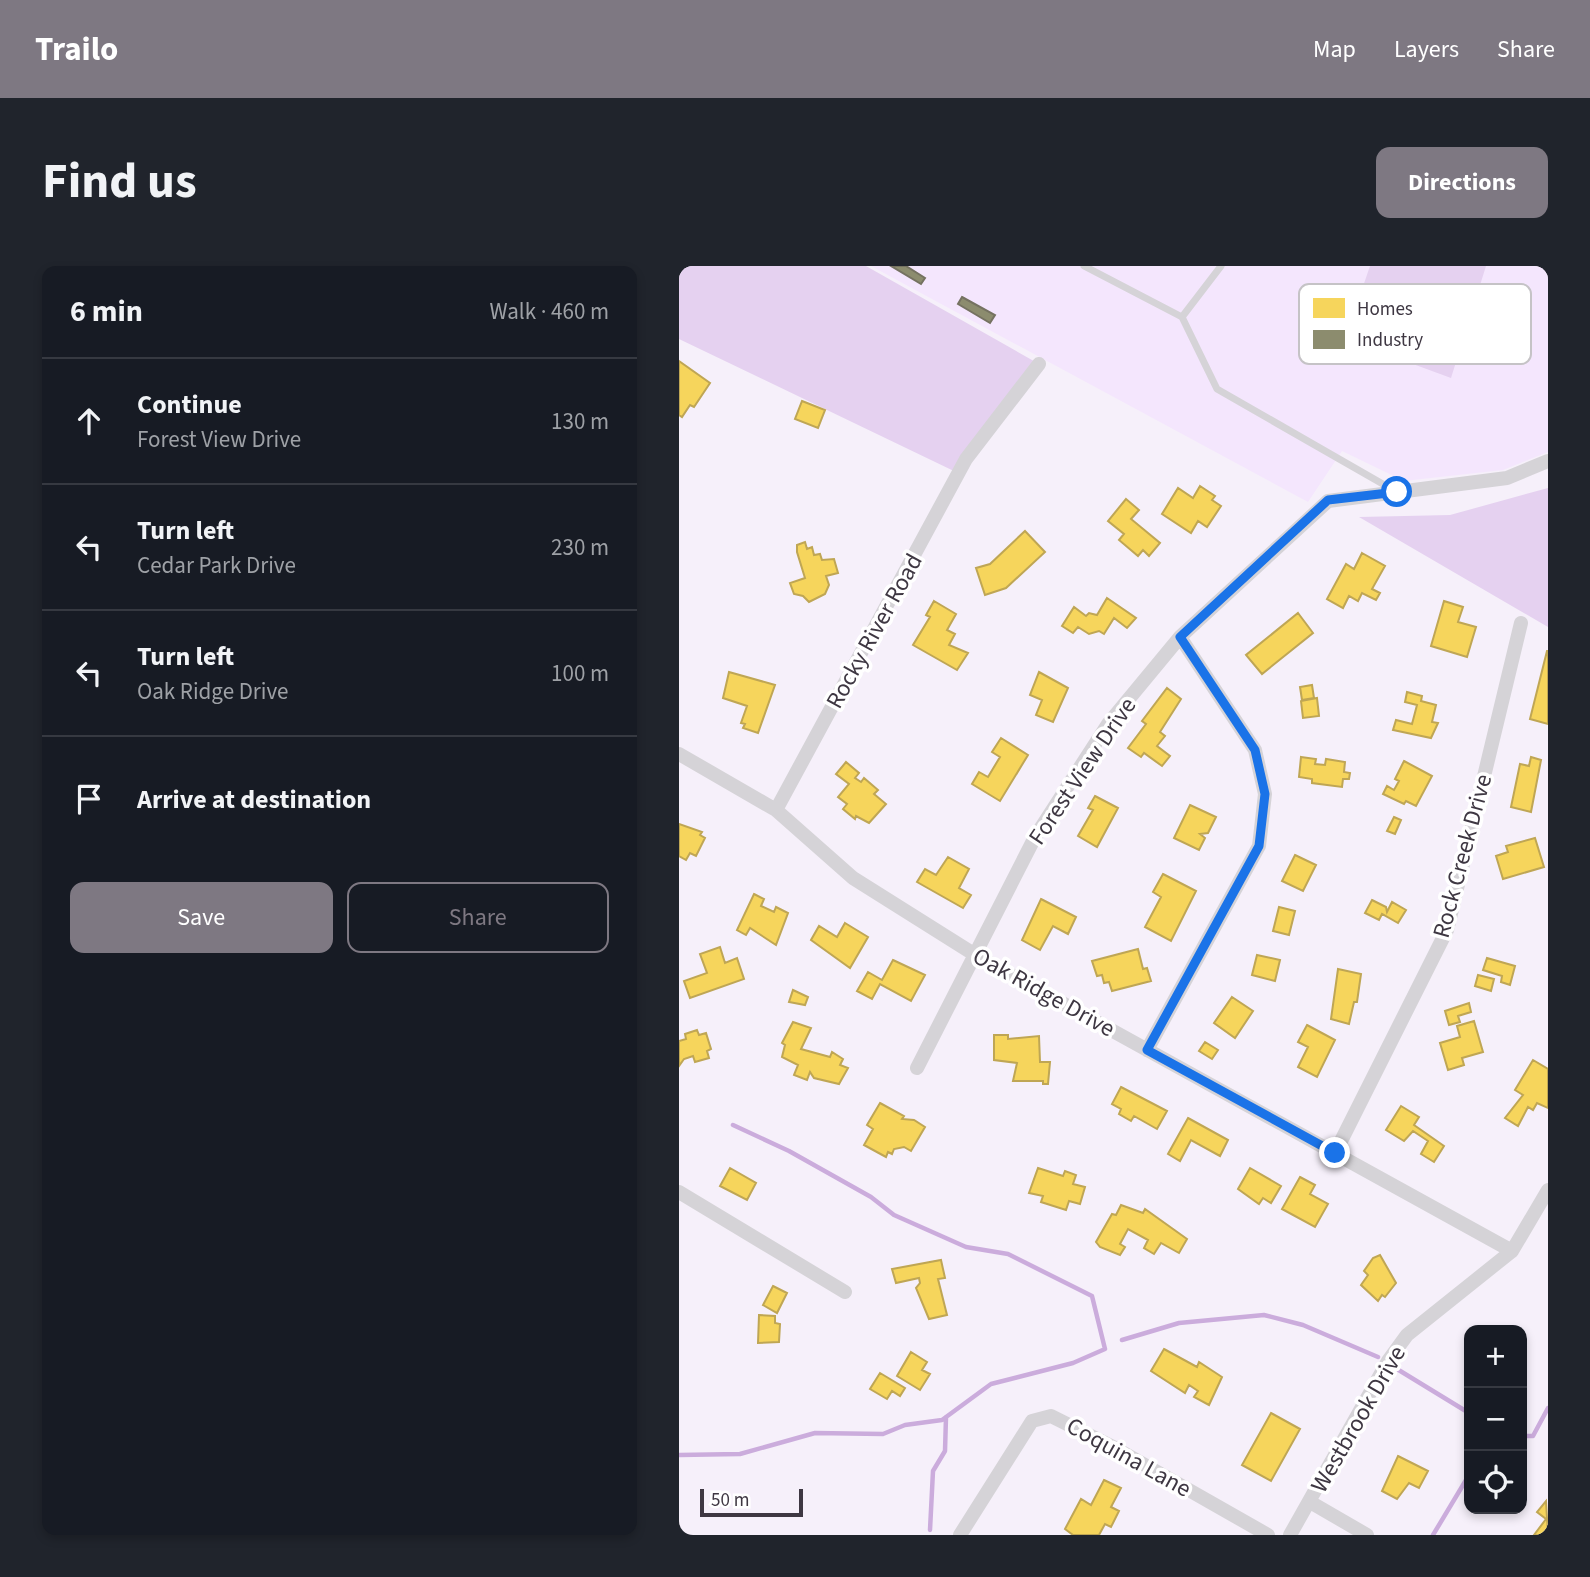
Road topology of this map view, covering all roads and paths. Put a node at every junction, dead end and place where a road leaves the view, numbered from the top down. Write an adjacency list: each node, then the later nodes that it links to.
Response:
1 (1084, 266): 3 (lane)
2 (1221, 266): 3 (lane)
3 (1182, 317): 6 (lane)
4 (1039, 364): 10 (street, Rocky River Road)
5 (1548, 461): 6 (street, Forest View Drive)
6 (1397, 492): 8 (street, Forest View Drive)
7 (1521, 623): 14 (street, Rock Creek Drive)
8 (1180, 637): 11 (street, Forest View Drive); 12 (street)
9 (679, 754): 10 (street)
10 (776, 810): 11 (street, Oak Ridge Drive)
11 (977, 956): 12 (street, Oak Ridge Drive); 13 (street, Forest View Drive)
12 (1147, 1050): 14 (street, Oak Ridge Drive)
13 (917, 1068)
14 (1335, 1153): 17 (street, Oak Ridge Drive)
15 (1548, 1190): 17 (street, Westbrook Drive)
16 (679, 1192): 18 (street)
17 (1512, 1251): 19 (street, Westbrook Drive)
18 (845, 1292)
19 (1310, 1502): 22 (street, Westbrook Drive); 23 (street)
20 (960, 1535): 21 (street, Coquina Lane)
21 (1268, 1535)
22 (1290, 1535)
23 (1367, 1535)

